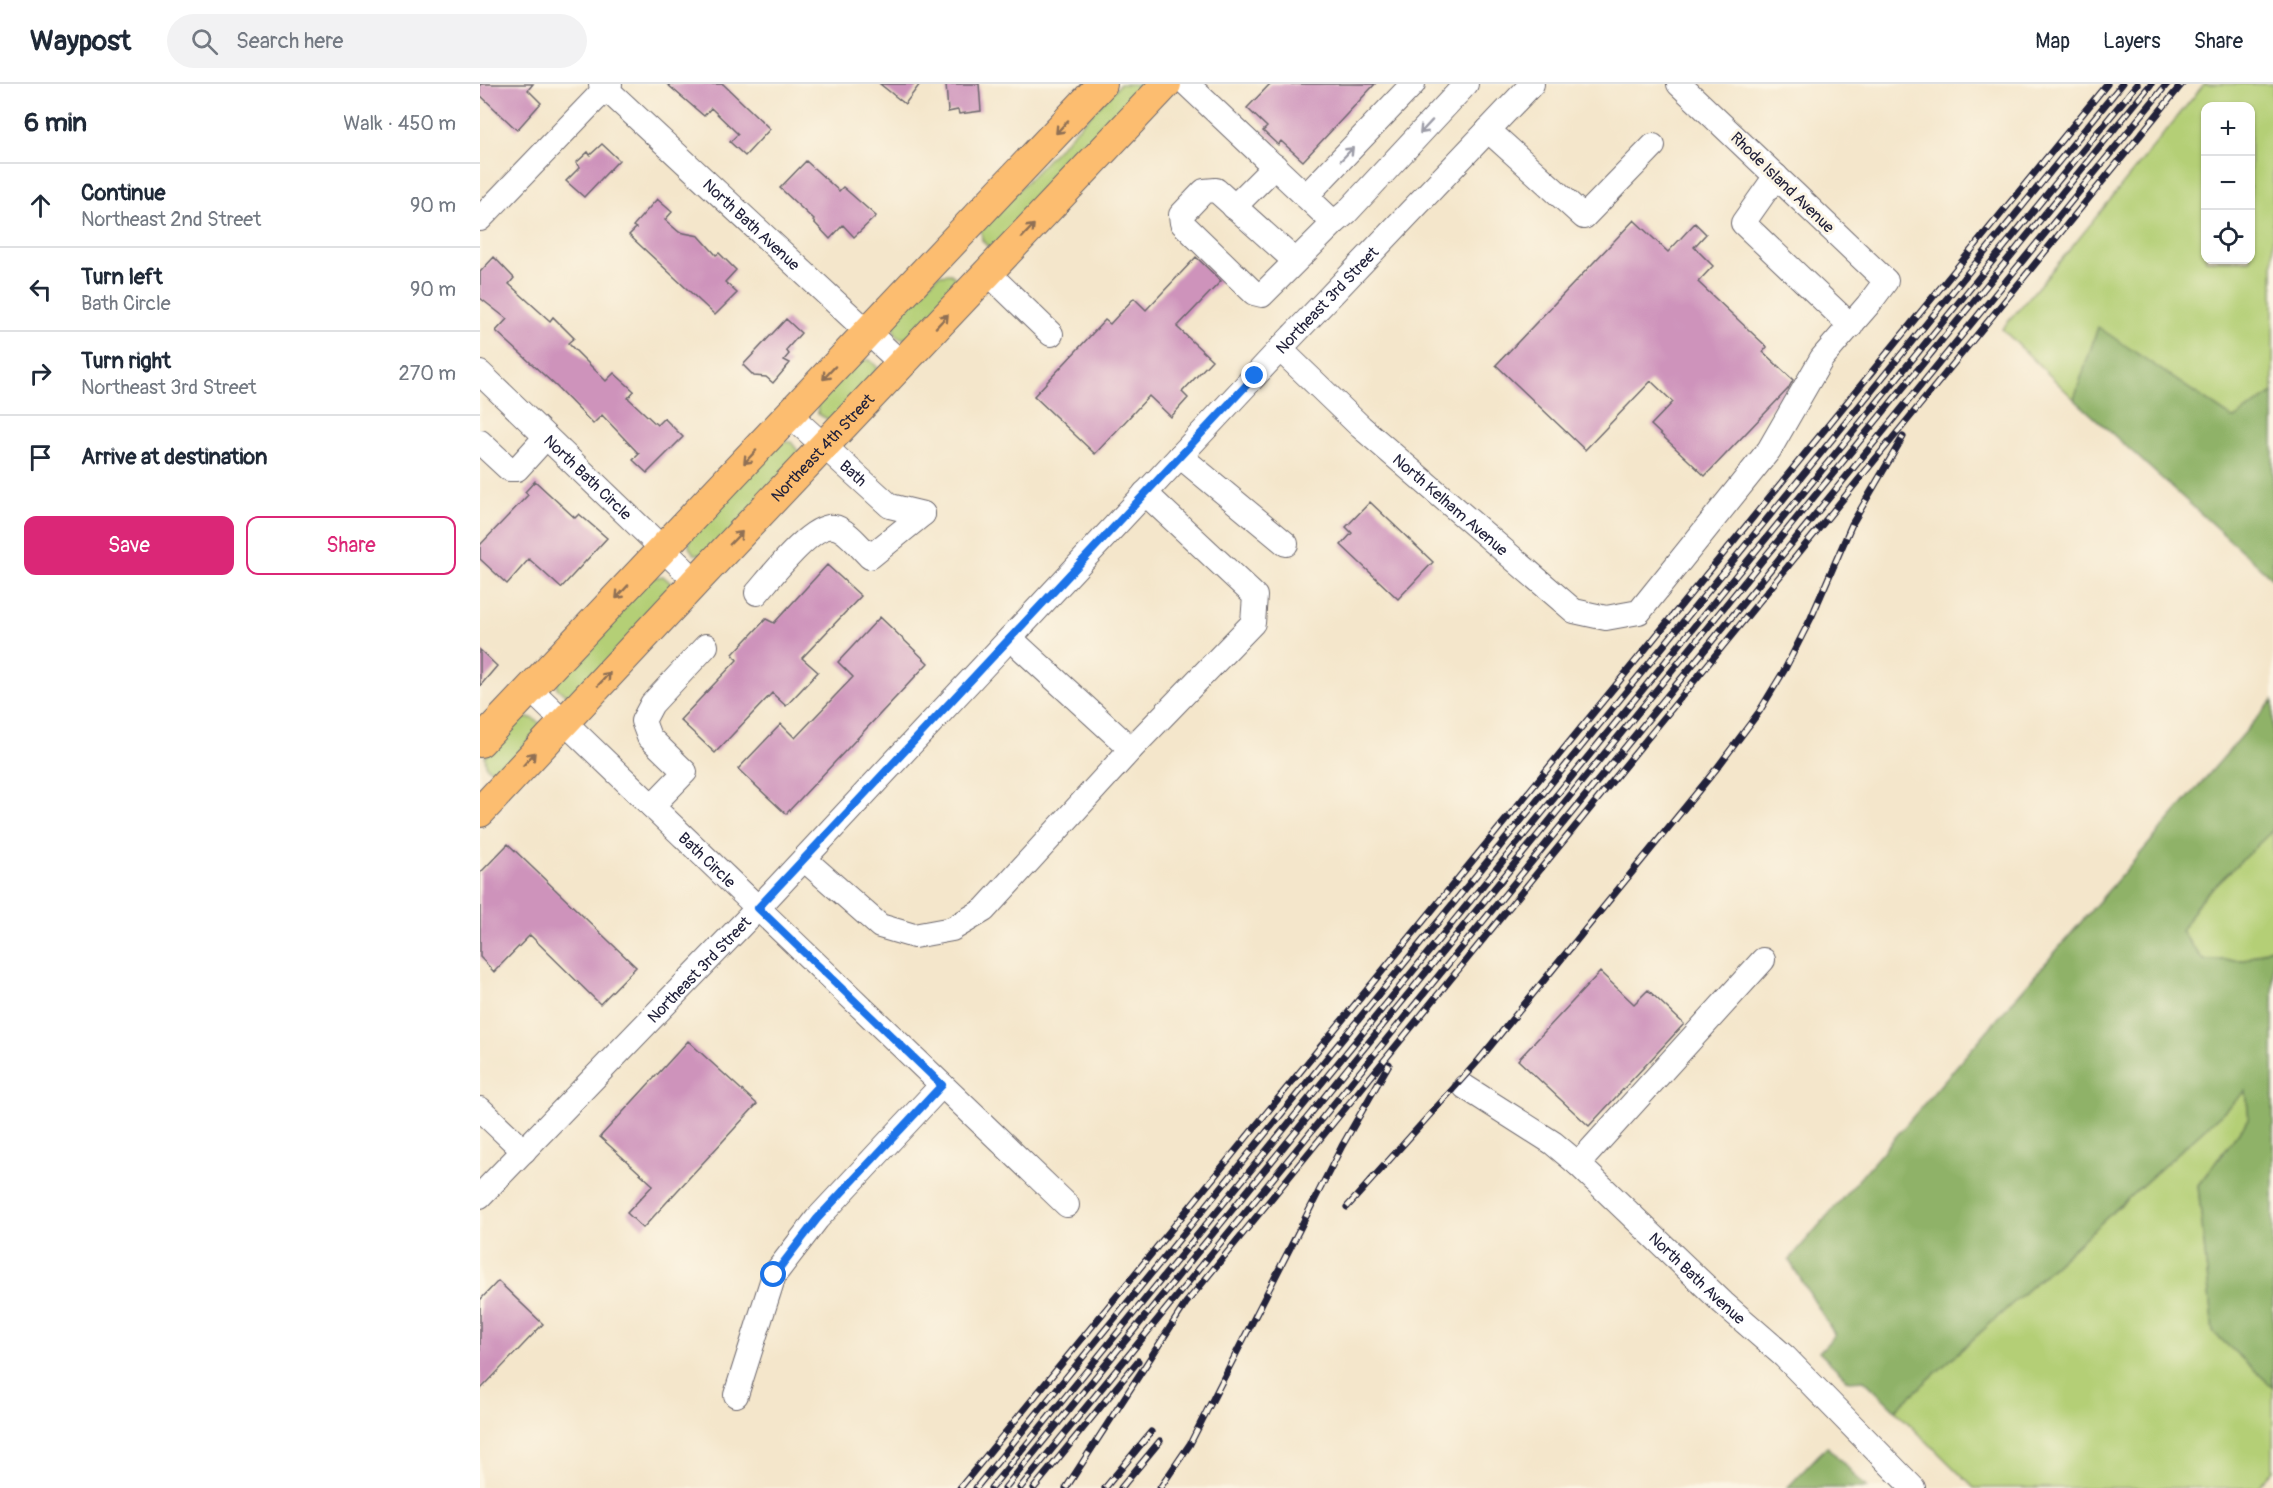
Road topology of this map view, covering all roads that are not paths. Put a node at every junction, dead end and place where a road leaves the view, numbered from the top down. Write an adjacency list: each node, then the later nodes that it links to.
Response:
1 (1102, 84): 17 (main road, one-way to 17)
2 (1166, 84): 19 (main road, Northeast 4th Street, one-way to 2)
3 (1413, 84): 13 (street, one-way to 3)
4 (1466, 84): 16 (street, one-way to 16)
5 (1532, 84): 9 (street, Northeast 3rd Street)
6 (1679, 84): 12 (street, Rhode Island Avenue)
7 (606, 86): 15 (street); 21 (street, North Bath Avenue)
8 (1202, 89): 11 (street)
9 (1488, 130): 10 (street); 23 (street, Northeast 3rd Street)
10 (1653, 146)
11 (1275, 166): 13 (street); 14 (street)
12 (1776, 176): 20 (street); 20 (street, Rhode Island Avenue)
13 (1306, 195): 16 (street)
14 (1234, 207): 18 (street); 18 (street)
15 (480, 219)
16 (1334, 223): 18 (street)
17 (953, 242): 19 (main road); 21 (main road)
18 (1294, 260)
19 (988, 273): 22 (street); 24 (main road, Northeast 4th Street, one-way to 19)
20 (1851, 326): 23 (street, North Kelham Avenue)
21 (868, 332): 24 (street, North Bath Avenue); 26 (main road, one-way to 26)
22 (1051, 334)
23 (1280, 349): 30 (street, Northeast 3rd Street)
24 (902, 364): 29 (main road, Northeast 4th Street)
25 (480, 373): 27 (street, North Bath Circle)
26 (790, 415): 29 (street, Bath); 33 (main road, one-way to 33)
27 (546, 437): 28 (street); 33 (street, North Bath Circle)
28 (480, 441)
29 (823, 447): 34 (main road, Northeast 4th Street, one-way to 29); 35 (street, Bath)
30 (1180, 456): 31 (street, Northeast 3rd Street); 32 (street)
31 (1145, 493): 36 (street, Northeast 3rd Street); 41 (street)
32 (1286, 544)
33 (663, 549): 34 (street, North Bath Circle); 38 (main road, one-way to 38)
34 (696, 580): 39 (main road, Northeast 4th Street, one-way to 34)
35 (757, 593)
36 (1010, 638): 41 (street); 44 (street, Northeast 3rd Street)
37 (706, 646): 43 (street)
38 (530, 689): 39 (street, Bath Circle); 40 (main road)
39 (564, 721): 42 (main road, Northeast 4th Street, one-way to 39); 43 (street, Bath Circle)
40 (480, 742)
41 (1131, 749): 44 (street)
42 (485, 798)
43 (652, 806): 45 (street, Bath Circle)
44 (804, 858): 45 (street, Northeast 3rd Street)
45 (758, 908): 47 (street, Bath Circle); 50 (street, Northeast 3rd Street)
46 (1763, 960): 51 (street)
47 (942, 1085): 53 (street, Bath Circle); 54 (street)
48 (1465, 1087): 51 (street, North Bath Avenue)
49 (480, 1109): 50 (street)
50 (524, 1151): 52 (street, Northeast 3rd Street)
51 (1578, 1164): 55 (street, North Bath Avenue)
52 (480, 1196)
53 (1067, 1205)
54 (736, 1395)
55 (1913, 1488)

